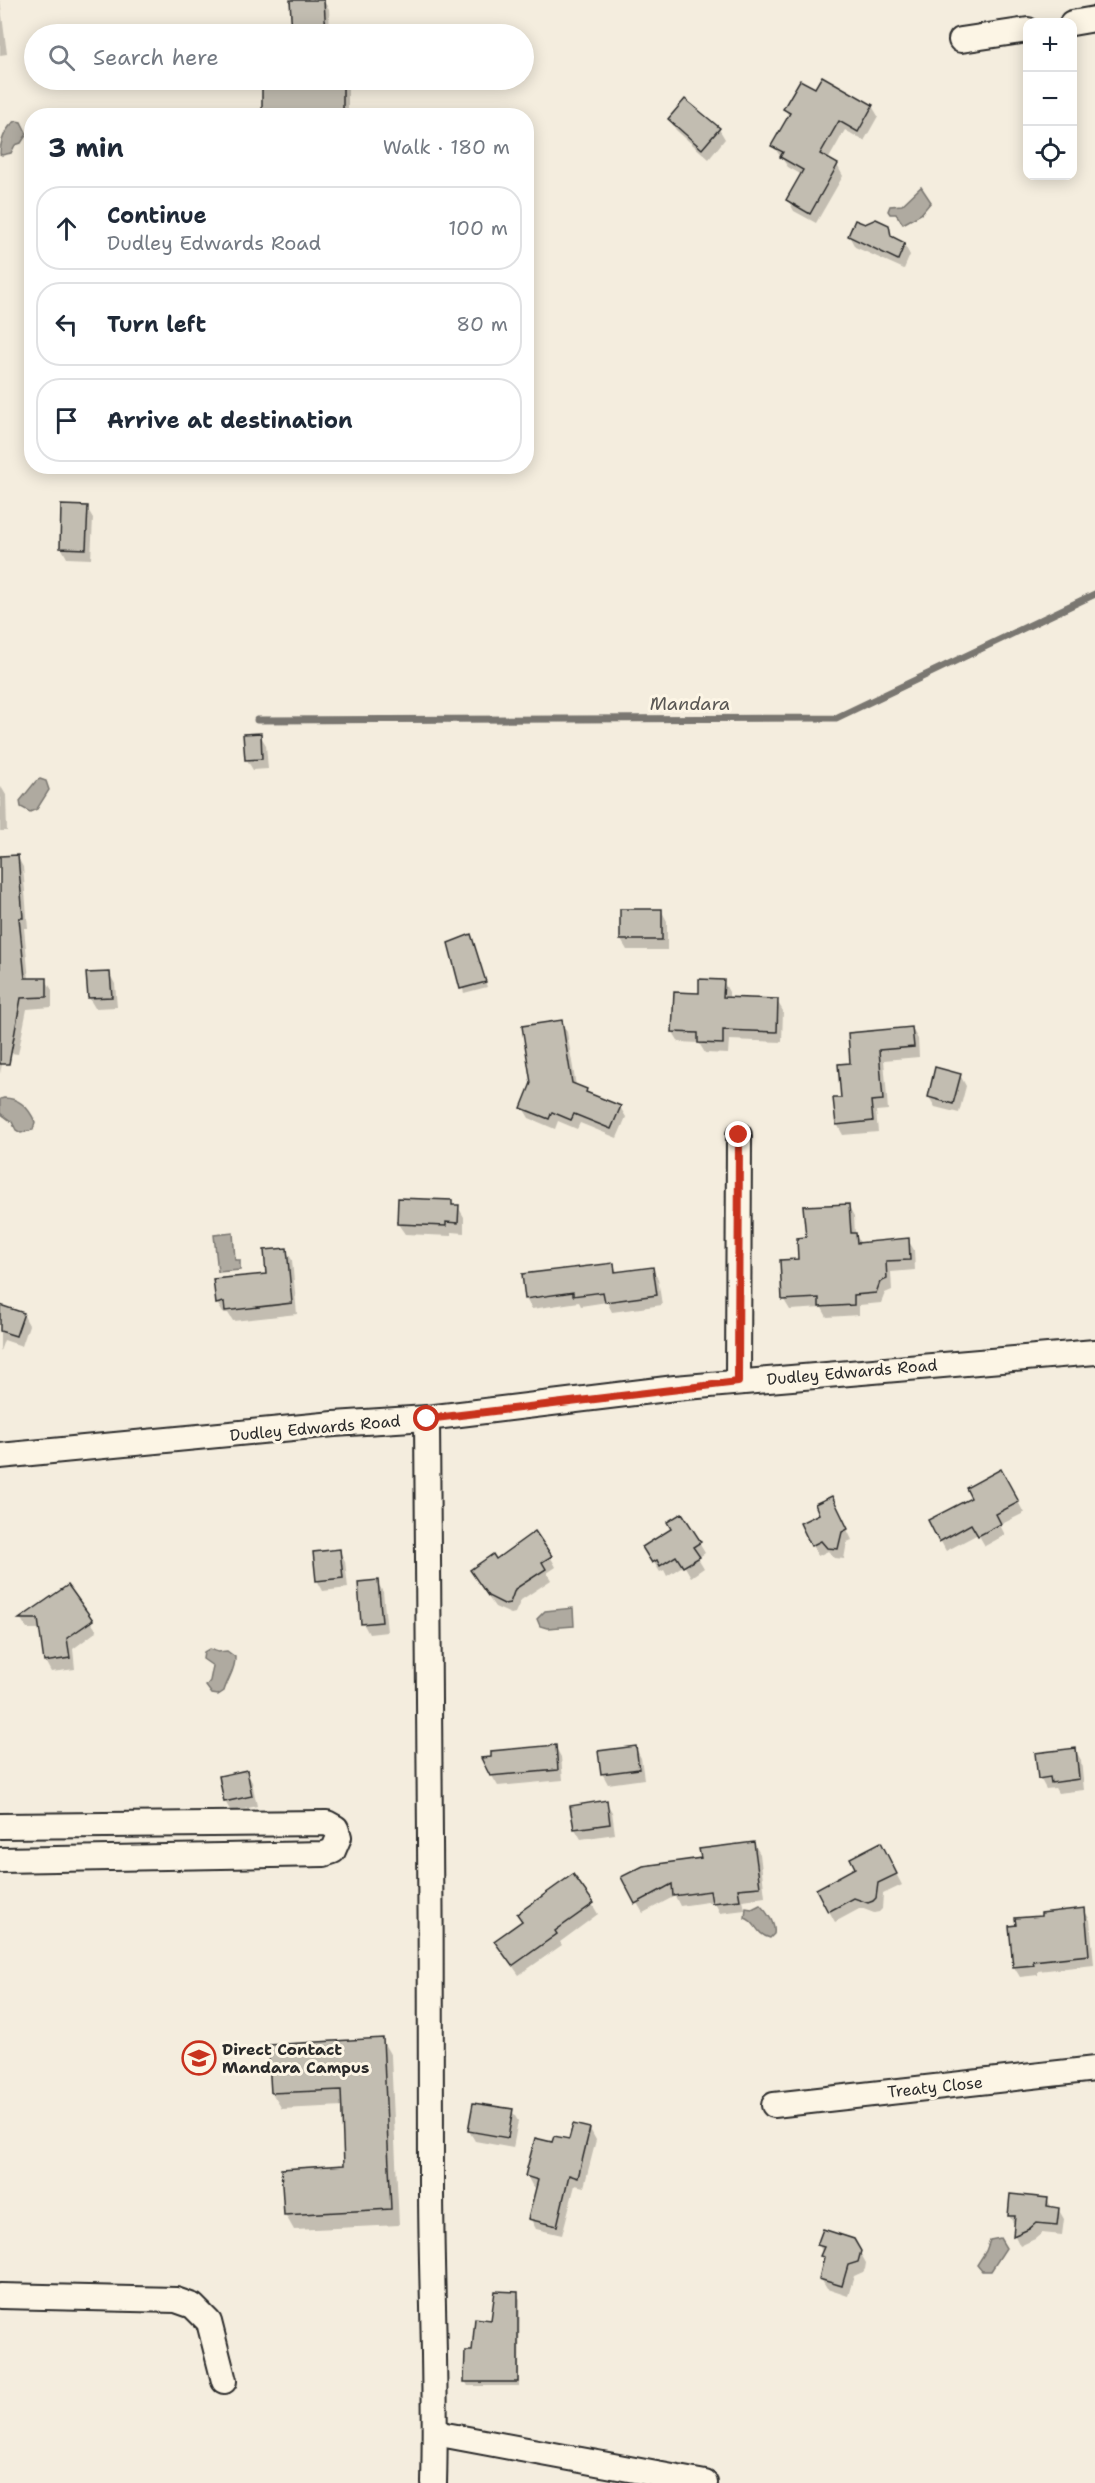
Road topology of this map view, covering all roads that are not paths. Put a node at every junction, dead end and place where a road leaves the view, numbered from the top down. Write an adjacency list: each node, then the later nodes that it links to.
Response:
1 (1095, 19): 2 (street)
2 (1077, 22)
3 (1023, 31): 4 (street)
4 (961, 40)
5 (739, 1135): 7 (street)
6 (1095, 1352): 7 (street, Dudley Edwards Road)
7 (738, 1382): 8 (street, Dudley Edwards Road)
8 (427, 1419): 9 (street, Dudley Edwards Road); 16 (street)
9 (0, 1456)
10 (0, 1826): 11 (street)
11 (0, 1860)
12 (1095, 2069): 13 (street, Treaty Close)
13 (774, 2105)
14 (0, 2296): 15 (street)
15 (224, 2381)
16 (435, 2433): 17 (street); 18 (street)
17 (434, 2483)
18 (705, 2483)

